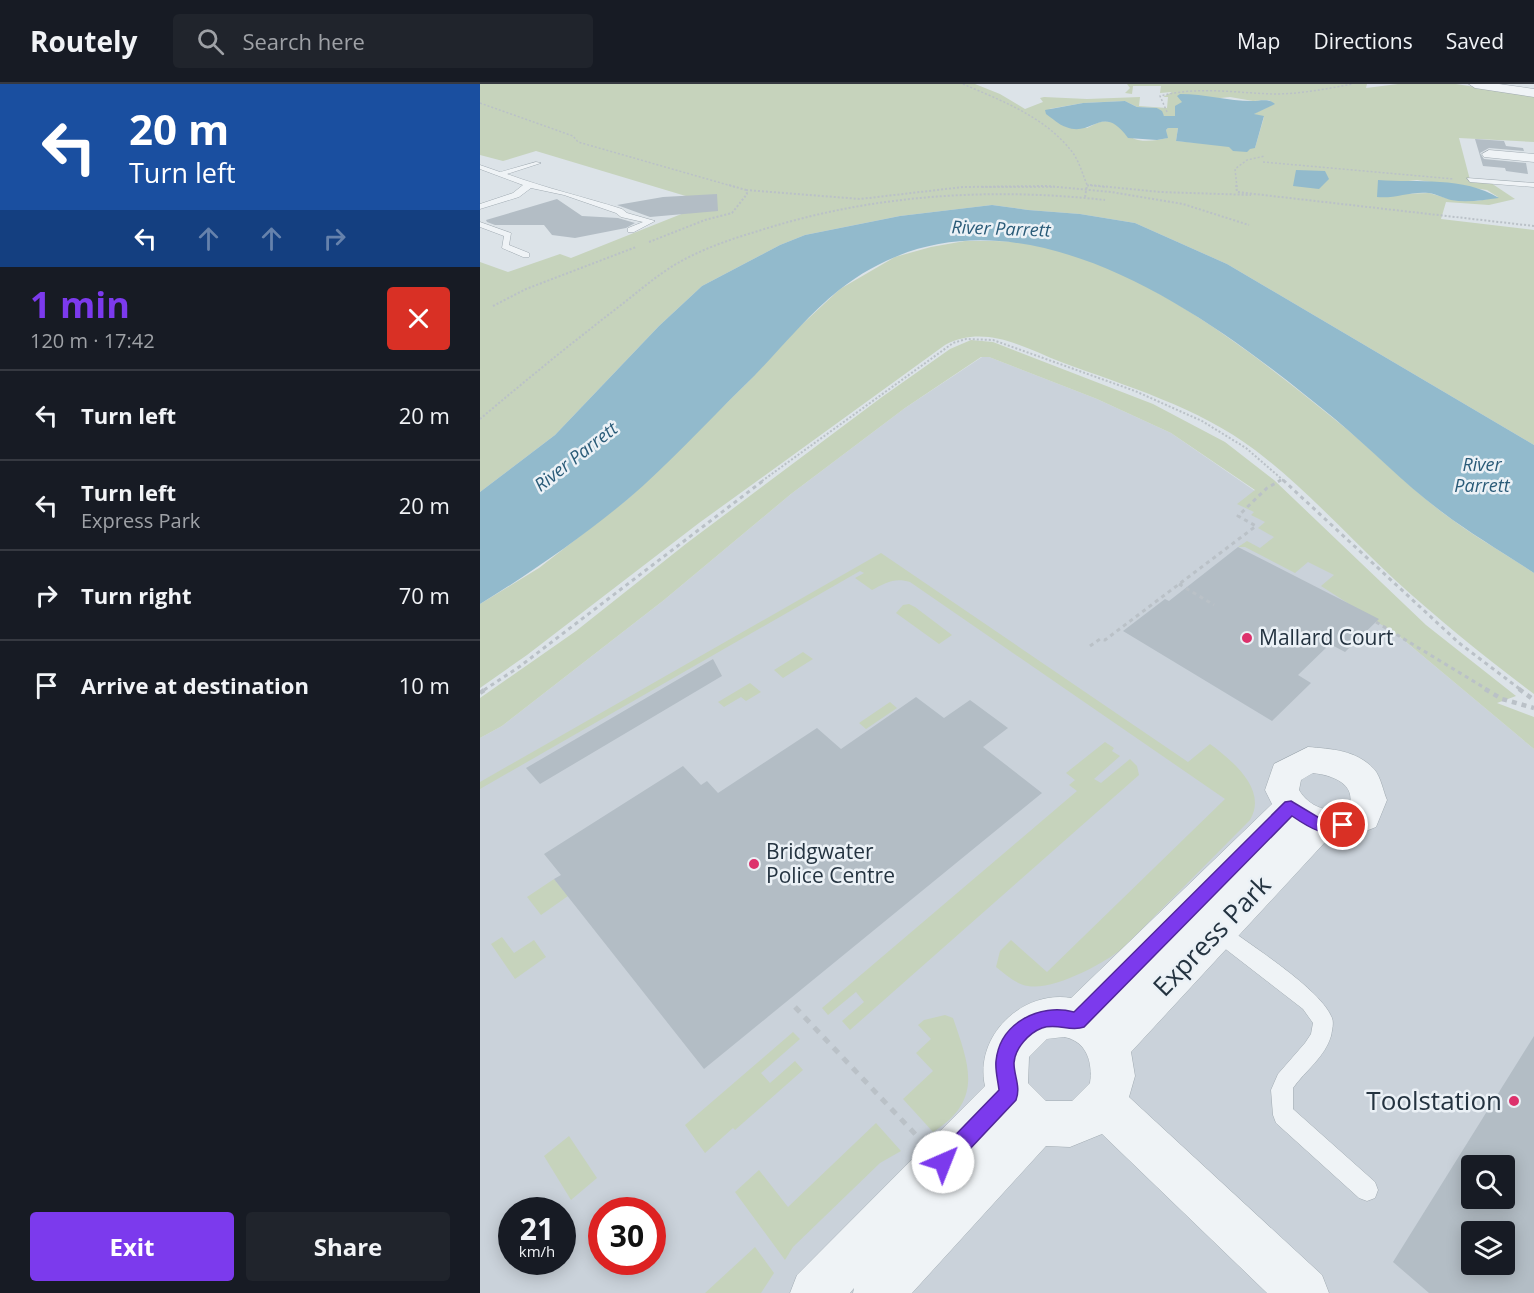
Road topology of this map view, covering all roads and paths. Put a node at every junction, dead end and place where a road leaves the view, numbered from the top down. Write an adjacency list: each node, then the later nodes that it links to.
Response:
1 (963, 84): 16 (path)
2 (1352, 84): 5 (path)
3 (1475, 84): 4 (street)
4 (1534, 93)
5 (1160, 96): 6 (path)
6 (1167, 112)
7 (1489, 154): 9 (street)
8 (1265, 156): 20 (path)
9 (1534, 158)
10 (1263, 162): 14 (path)
11 (538, 163): 13 (lane)
12 (482, 169): 13 (lane)
13 (501, 174): 15 (lane)
14 (1470, 180): 17 (lane)
15 (527, 184): 23 (lane); 27 (lane)
16 (1087, 185): 19 (path); 20 (path)
17 (1534, 185)
18 (746, 190): 19 (path)
19 (1088, 190): 21 (path); 25 (path)
20 (1255, 194): 26 (path)
21 (1085, 197): 22 (path); 29 (path)
22 (1105, 200)
23 (480, 207)
24 (480, 224): 28 (lane)
25 (1249, 225)
26 (1534, 225)
27 (631, 230)
28 (526, 255)
29 (480, 419)
30 (1282, 479): 31 (path); 35 (path); 36 (path)
31 (1179, 584): 32 (path); 34 (path)
32 (1214, 605)
33 (1376, 622): 37 (path)
34 (1090, 646)
35 (480, 693)
36 (1534, 700)
37 (1534, 708)
38 (1217, 931): 40 (street, Express Park); 40 (street, Express Park); 44 (lane)
39 (795, 1007): 43 (path)
40 (1092, 1034): 41 (street); 42 (street)
41 (1103, 1104): 42 (street); 47 (street)
42 (1024, 1107): 43 (street); 46 (street)
43 (943, 1162): 45 (street)
44 (1367, 1190)
45 (815, 1293)
46 (878, 1293)
47 (1304, 1293)

